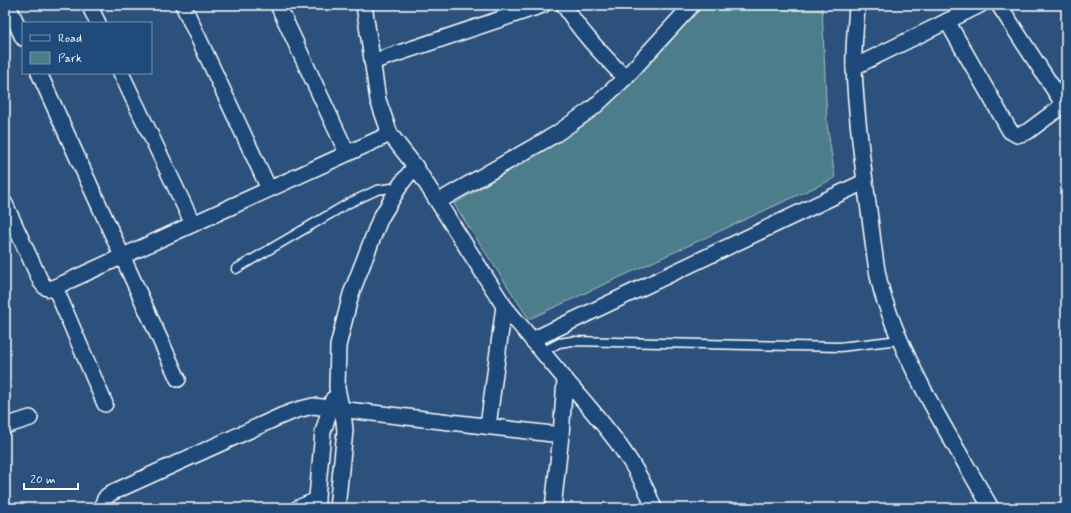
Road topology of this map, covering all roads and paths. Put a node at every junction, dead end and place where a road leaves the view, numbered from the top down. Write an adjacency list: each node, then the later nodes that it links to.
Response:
1 (8, 5): 14 (street)
2 (89, 5): 13 (street)
3 (183, 5): 26 (street)
4 (278, 5): 22 (street)
5 (364, 5): 15 (street)
6 (543, 5): 15 (street)
7 (564, 5): 19 (street)
8 (692, 5): 19 (street)
9 (857, 5): 16 (street)
10 (980, 5): 12 (street)
11 (999, 5): 20 (street)
12 (947, 21): 16 (street); 20 (street)
13 (98, 22)
14 (22, 36)
15 (372, 62): 21 (street)
16 (854, 67): 24 (street)
17 (39, 74): 30 (street)
18 (121, 74): 29 (street)
19 (625, 78): 27 (street)
20 (1065, 104)
21 (390, 134): 22 (street); 23 (street)
22 (347, 153): 26 (street)
23 (415, 166): 25 (street); 27 (street)
24 (864, 182): 34 (street); 35 (street)
25 (399, 187): 31 (lane); 40 (street)
26 (269, 189): 29 (street)
27 (439, 201): 33 (street)
28 (5, 204): 32 (street)
29 (193, 224): 30 (street)
30 (122, 257): 32 (street); 37 (street)
31 (236, 269)
32 (55, 288): 39 (street)
33 (504, 306): 34 (street); 43 (street)
34 (532, 340): 36 (street)
35 (899, 340): 36 (lane); 51 (street)
36 (542, 352): 38 (street)
37 (178, 378)
38 (565, 379): 44 (street); 50 (street)
39 (105, 404)
40 (336, 409): 43 (street); 45 (street); 46 (street); 48 (street)
41 (30, 418): 42 (street)
42 (5, 426)
43 (488, 426): 44 (street)
44 (562, 435): 49 (street)
45 (317, 504): 47 (street)
46 (104, 508)
47 (298, 508)
48 (337, 508)
49 (553, 508)
50 (654, 508)
51 (991, 508)

